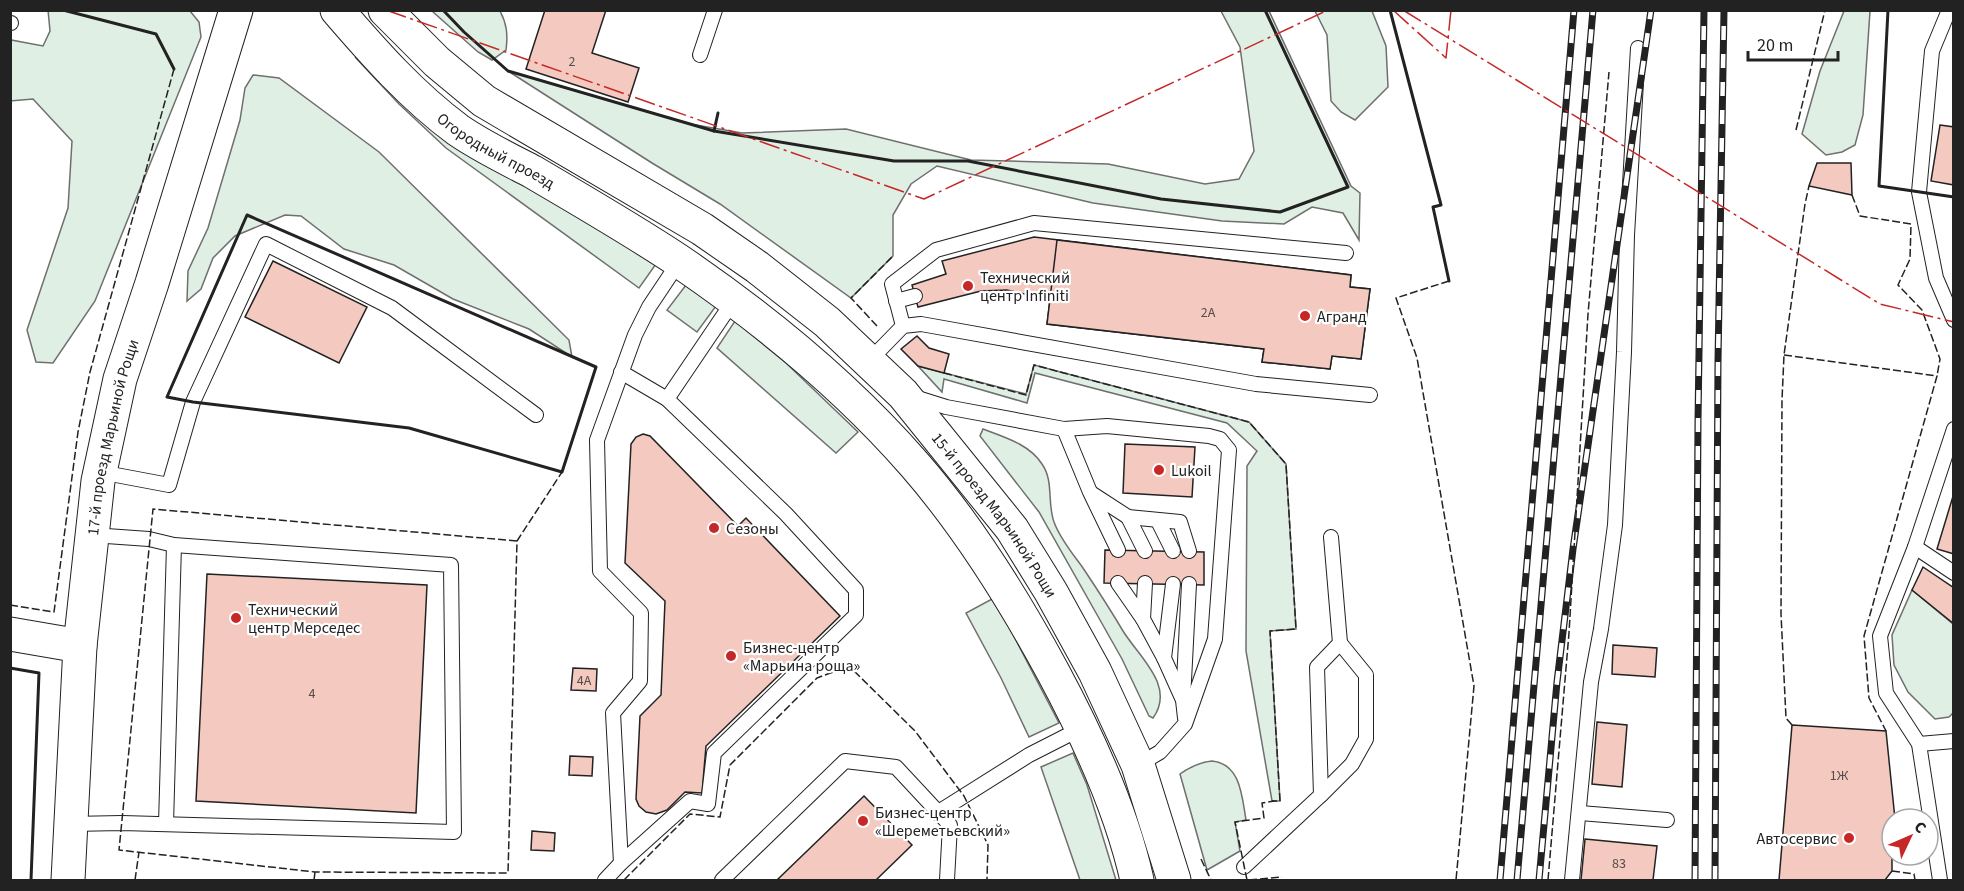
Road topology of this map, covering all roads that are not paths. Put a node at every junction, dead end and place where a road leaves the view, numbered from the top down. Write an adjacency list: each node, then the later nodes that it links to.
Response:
1 (337, 10): 10 (main road, Огородный проезд)
2 (385, 10): 8 (main road, Огородный проезд)
3 (715, 10): 7 (lane)
4 (1949, 10): 14 (lane)
5 (236, 11): 24 (main road, 17-й проезд Марьиной Рощи)
6 (1638, 48): 54 (lane)
7 (700, 56)
8 (702, 229): 16 (main road, 15-й проезд Марьиной Рощи)
9 (1346, 253): 13 (lane)
10 (679, 262): 12 (main road, 15-й проезд Марьиной Рощи); 17 (lane)
11 (915, 296): 13 (lane)
12 (734, 300): 20 (lane); 48 (main road, 15-й проезд Марьиной Рощи)
13 (896, 302): 15 (lane)
14 (1953, 320)
15 (903, 326): 16 (lane); 19 (lane)
16 (869, 361): 18 (main road, 15-й проезд Марьиной Рощи)
17 (621, 372): 20 (lane); 58 (lane)
18 (903, 394): 22 (lane); 51 (main road, 15-й проезд Марьиной Рощи)
19 (1370, 395)
20 (667, 399): 58 (lane)
21 (536, 415): 24 (lane)
22 (1064, 429): 25 (lane); 47 (lane)
23 (1953, 429): 31 (lane)
24 (99, 472): 28 (main road, 17-й проезд Марьиной Рощи)
25 (1090, 492): 26 (lane); 32 (lane)
26 (1128, 517): 27 (lane); 33 (lane)
27 (1158, 521): 34 (lane); 35 (lane)
28 (92, 535): 30 (lane); 44 (main road, 17-й проезд Марьиной Рощи)
29 (1331, 537): 43 (lane)
30 (174, 545): 57 (lane); 57 (lane)
31 (1915, 547): 36 (lane); 50 (lane)
32 (1118, 550)
33 (1145, 550)
34 (1173, 551)
35 (1189, 551)
36 (1953, 573)
37 (1118, 583): 41 (lane)
38 (1145, 583): 41 (lane)
39 (1173, 584): 45 (lane)
40 (1189, 584): 46 (lane)
41 (1143, 619): 45 (lane)
42 (10, 634): 44 (main road)
43 (1340, 643): 52 (lane); 52 (lane)
44 (80, 646): 56 (main road, 17-й проезд Марьиной Рощи)
45 (1164, 658): 46 (lane)
46 (1183, 700): 47 (lane)
47 (1185, 723): 51 (lane)
48 (1082, 728): 53 (lane); 65 (main road, 15-й проезд Марьиной Рощи)
49 (1953, 741): 50 (lane)
50 (1919, 744): 67 (lane)
51 (1138, 765): 60 (main road, 15-й проезд Марьиной Рощи)
52 (1321, 795): 59 (lane)
53 (937, 813): 63 (lane); 64 (lane)
54 (1580, 813): 55 (lane); 66 (lane)
55 (1666, 820)
56 (70, 824): 57 (lane); 61 (main road, 17-й проезд Марьиной Рощи)
57 (166, 824)
58 (621, 863): 62 (lane)
59 (1244, 867)
60 (1176, 876)
61 (68, 880)
62 (605, 880)
63 (722, 880)
64 (947, 880)
65 (1137, 880)
66 (1572, 880)
67 (1940, 880)

